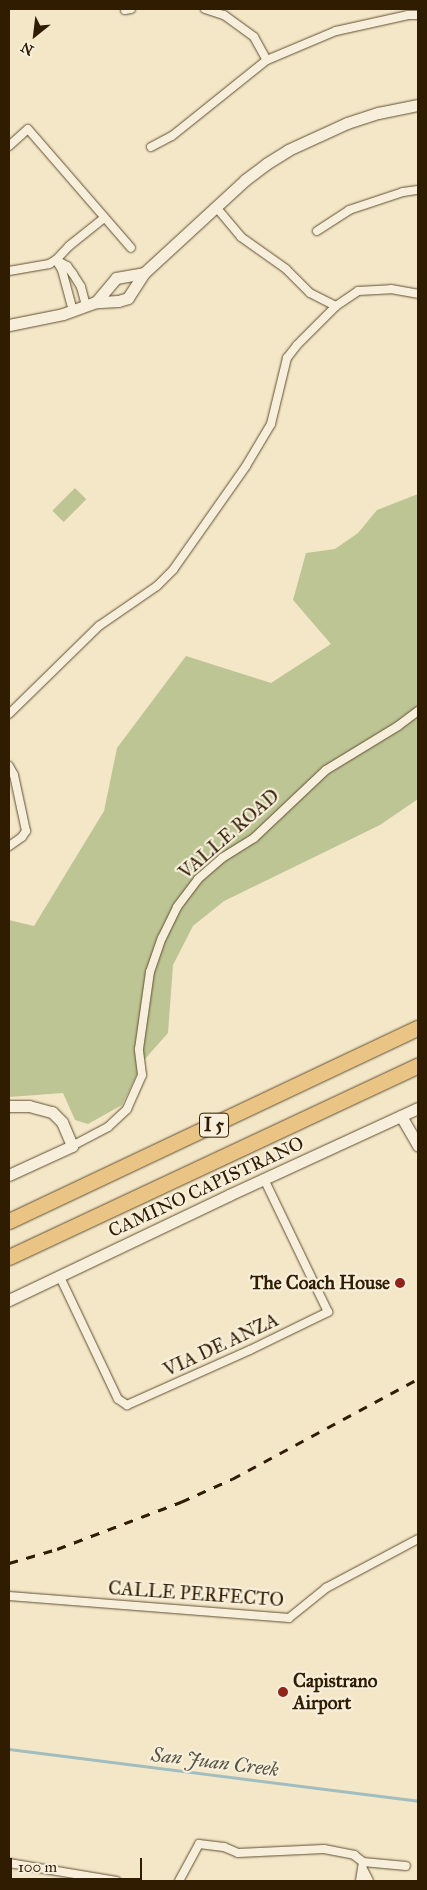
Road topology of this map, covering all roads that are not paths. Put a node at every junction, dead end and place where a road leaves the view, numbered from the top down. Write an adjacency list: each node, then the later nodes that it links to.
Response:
1 (205, 9): 3 (street)
2 (418, 16): 3 (street)
3 (267, 60): 6 (street)
4 (418, 106): 8 (street)
5 (9, 146): 9 (street)
6 (151, 147)
7 (418, 190): 10 (street)
8 (216, 207): 14 (street); 17 (street)
9 (103, 219): 11 (street); 12 (street)
10 (317, 232)
11 (131, 248)
12 (56, 260): 13 (street); 16 (street); 18 (street)
13 (9, 271)
14 (144, 273): 16 (street); 16 (street)
15 (418, 294): 17 (street)
16 (91, 304): 18 (street)
17 (336, 306): 21 (street)
18 (73, 311): 19 (street)
19 (9, 325)
20 (418, 711): 30 (street, VALLE ROAD)
21 (9, 714)
22 (9, 766): 23 (street)
23 (9, 846)
24 (418, 1028): 33 (highway, I 5)
25 (418, 1065): 34 (highway, I 5)
26 (9, 1106): 30 (street)
27 (418, 1108): 28 (street, CAMINO CAPISTRANO)
28 (401, 1116): 29 (street); 32 (street, CAMINO CAPISTRANO)
29 (418, 1145)
30 (72, 1146): 31 (street, VALLE ROAD)
31 (9, 1174)
32 (264, 1179): 35 (street, CAMINO CAPISTRANO); 35 (street, VIA DE ANZA)
33 (9, 1221)
34 (9, 1257)
35 (60, 1277): 36 (street, CAMINO CAPISTRANO)
36 (9, 1300)
37 (418, 1539): 38 (street, CALLE PERFECTO)
38 (9, 1596)
39 (9, 1863): 42 (street)
40 (363, 1865): 41 (street); 43 (street); 44 (street); 45 (street)
41 (406, 1866)
42 (116, 1881)
43 (179, 1881)
44 (360, 1881)
45 (369, 1881)

